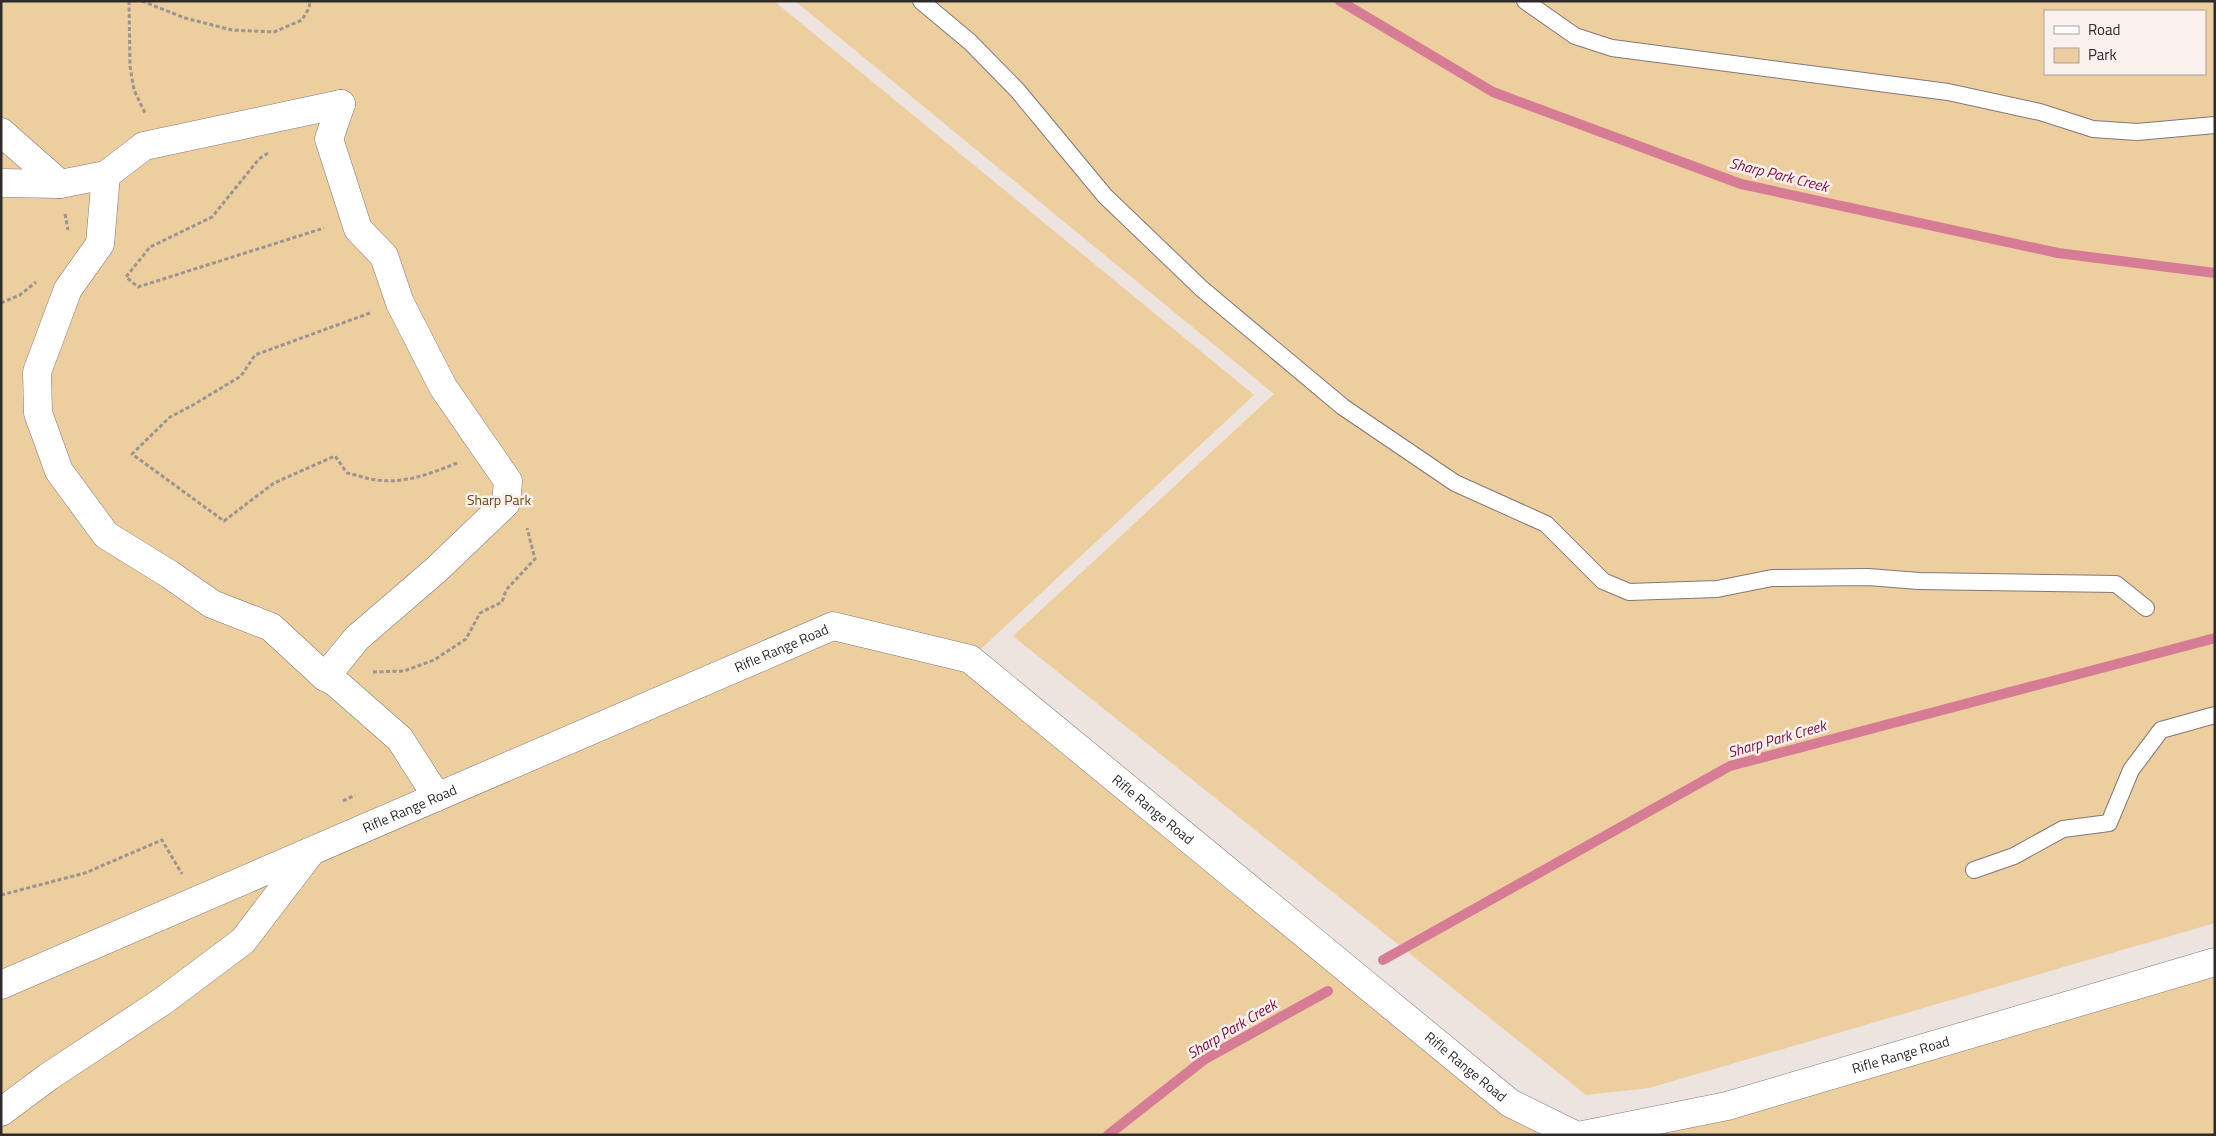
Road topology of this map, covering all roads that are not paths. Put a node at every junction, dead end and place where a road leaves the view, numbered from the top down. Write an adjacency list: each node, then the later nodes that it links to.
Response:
1 (921, 1): 8 (lane)
2 (1524, 1): 3 (lane)
3 (2215, 125)
4 (1, 132): 7 (street)
5 (106, 175): 7 (street); 9 (street); 9 (street)
6 (1, 183): 7 (street)
7 (60, 184)
8 (2146, 608)
9 (330, 680): 11 (street)
10 (2215, 715): 13 (lane)
11 (436, 797): 12 (street, Rifle Range Road); 17 (street, Rifle Range Road)
12 (312, 851): 15 (street, Rifle Range Road); 16 (street)
13 (1974, 870)
14 (2215, 962): 18 (street, Rifle Range Road)
15 (1, 986)
16 (1, 1112)
17 (1575, 1135)
18 (1582, 1135)

